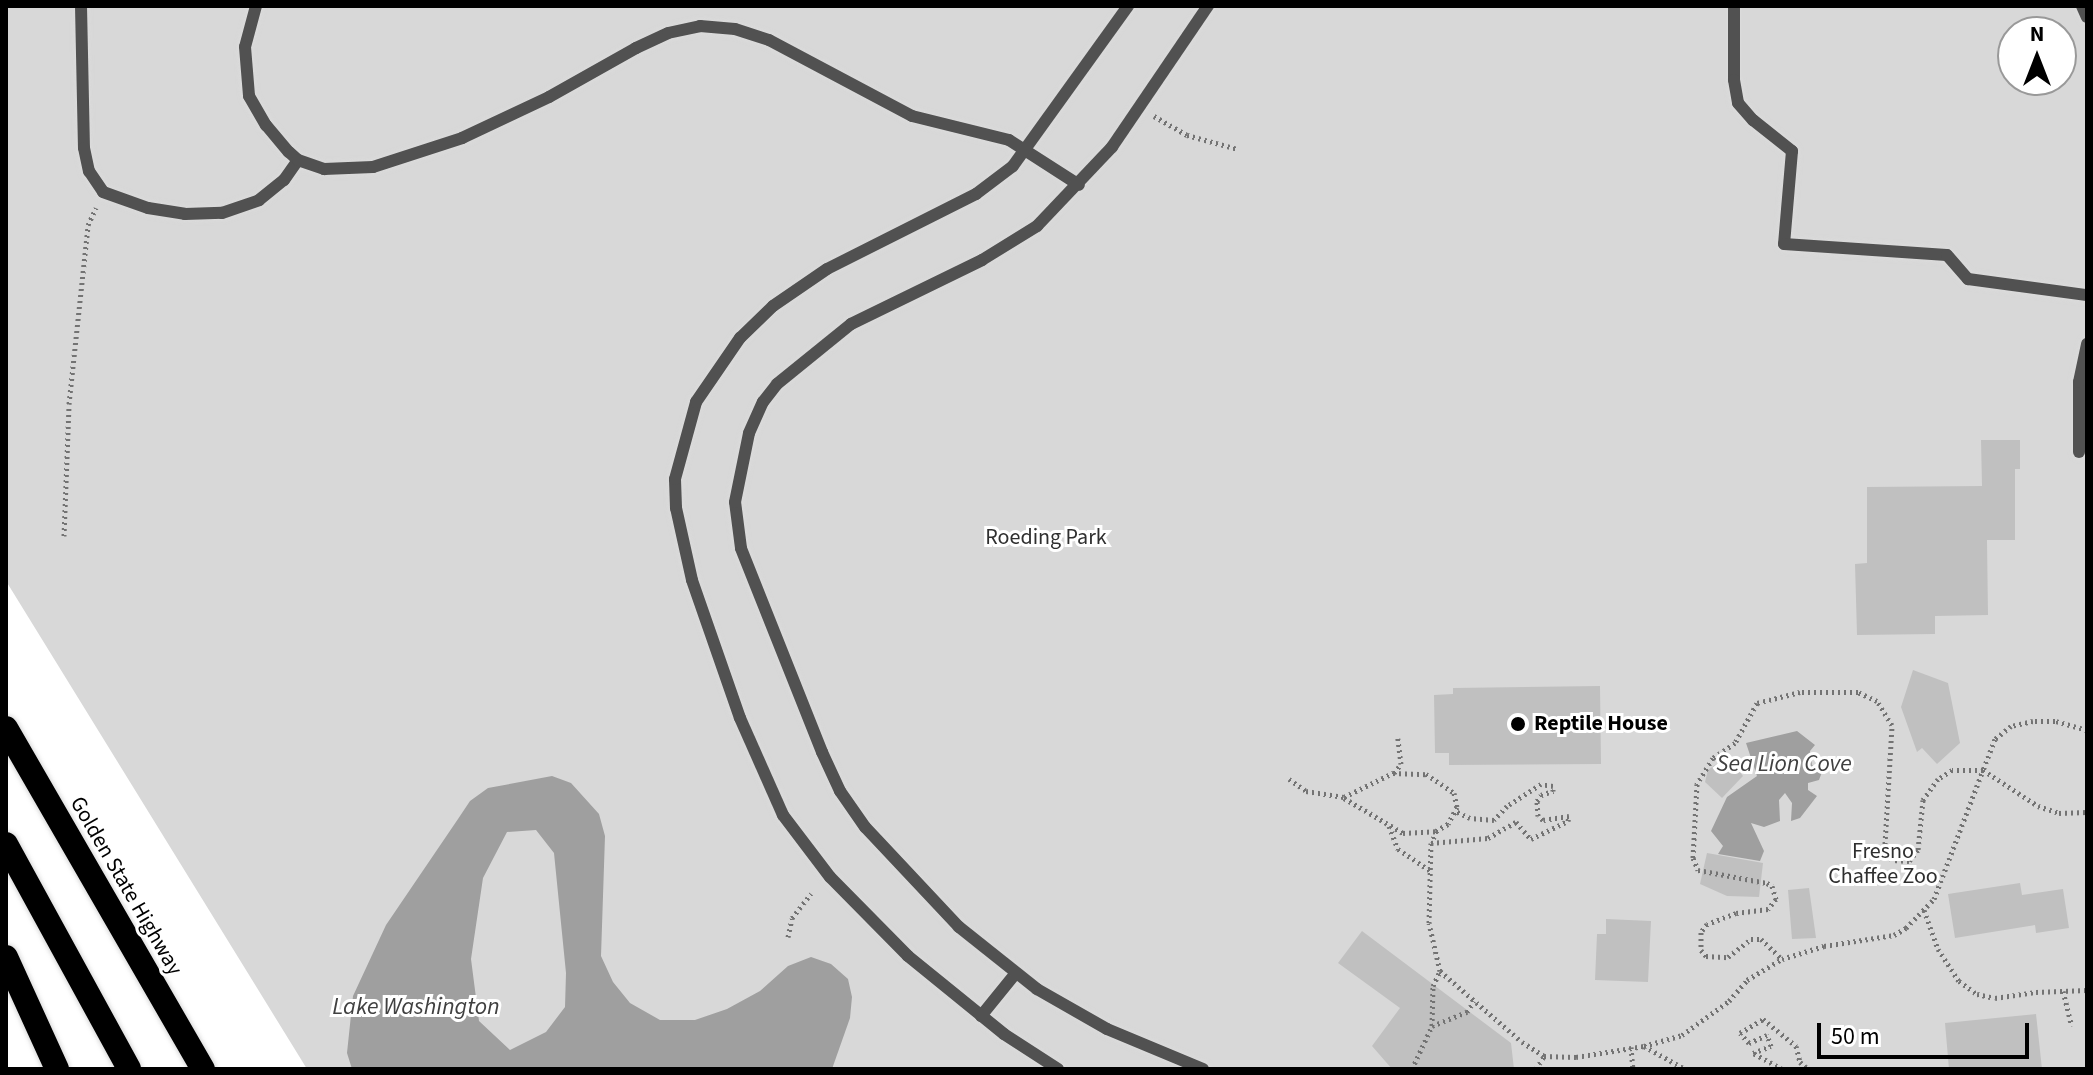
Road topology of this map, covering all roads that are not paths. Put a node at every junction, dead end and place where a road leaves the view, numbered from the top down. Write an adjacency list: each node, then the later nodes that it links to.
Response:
1 (81, 6): 9 (lane)
2 (256, 6): 9 (lane)
3 (1128, 6): 8 (lane)
4 (1208, 6): 10 (lane)
5 (1734, 6): 11 (lane)
6 (2082, 6): 7 (lane)
7 (2087, 17)
8 (1027, 149): 9 (lane); 10 (lane); 19 (lane)
9 (298, 160)
10 (1079, 185): 17 (lane)
11 (2087, 295)
12 (2087, 344): 13 (lane)
13 (2079, 452)
14 (6, 728): 18 (highway, Golden State Highway)
15 (6, 844): 21 (highway)
16 (6, 957): 20 (highway)
17 (1016, 973): 19 (lane); 25 (lane)
18 (159, 995): 22 (highway, Golden State Highway); 23 (highway)
19 (981, 1016): 24 (lane)
20 (57, 1069)
21 (129, 1069)
22 (203, 1069)
23 (223, 1069)
24 (1058, 1069)
25 (1203, 1069)

